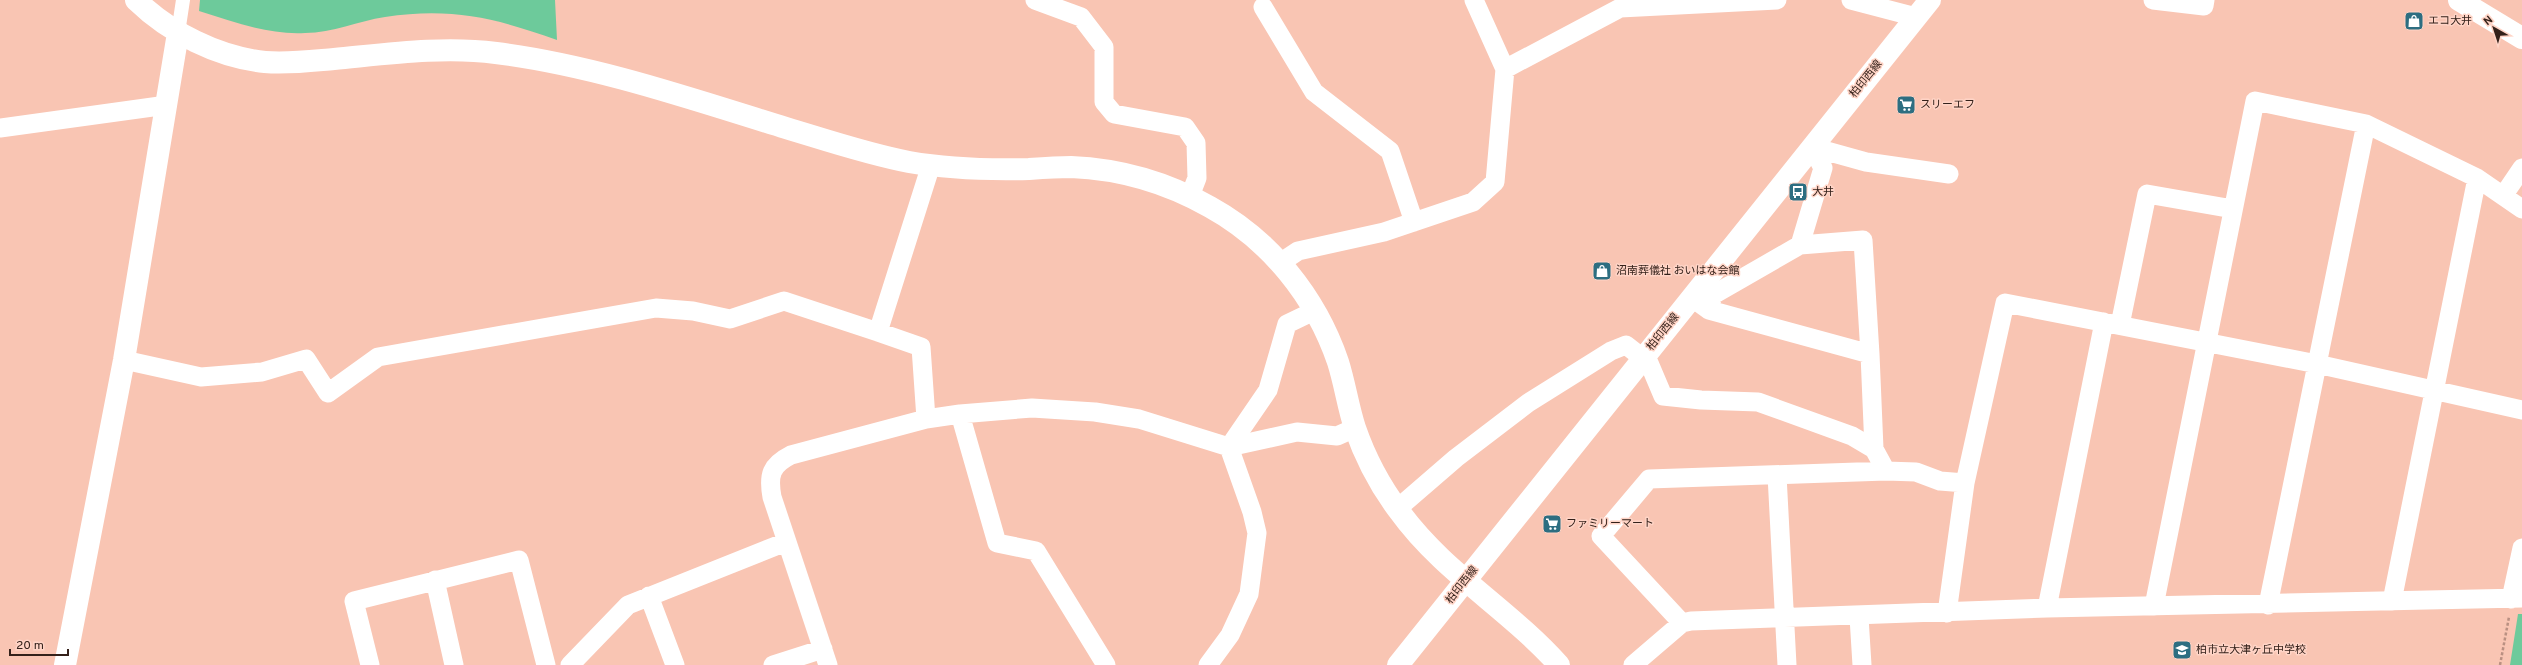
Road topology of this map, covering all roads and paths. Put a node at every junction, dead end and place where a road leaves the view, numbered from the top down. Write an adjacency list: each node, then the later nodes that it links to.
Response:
1 (136, 0): 13 (street)
2 (183, 0): 13 (street)
3 (1035, 0): 24 (street)
4 (1474, 0): 15 (street)
5 (1777, 0): 15 (street)
6 (1852, 0): 12 (street)
7 (1930, 0): 12 (street, 柏印西線)
8 (2153, 0): 9 (street)
9 (2205, 0)
10 (2459, 0): 14 (street)
11 (1263, 7): 28 (street)
12 (1916, 17): 19 (street, 柏印西線)
13 (178, 33): 16 (street); 20 (street)
14 (2522, 38)
15 (1505, 69): 28 (street)
16 (167, 105): 18 (street); 39 (street)
17 (2366, 124): 23 (street); 26 (street); 40 (street)
18 (0, 128)
19 (1812, 147): 22 (street); 29 (street); 31 (street, 柏印西線)
20 (931, 165): 24 (street); 35 (street)
21 (2522, 168): 25 (street)
22 (1949, 174)
23 (2477, 178): 25 (street); 41 (street)
24 (1190, 196): 30 (street)
25 (2503, 196): 27 (street)
26 (2233, 209): 34 (street); 36 (street)
27 (2522, 209)
28 (1414, 222): 30 (street)
29 (1800, 245): 32 (street); 37 (street)
30 (1280, 263): 33 (street)
31 (1691, 297): 32 (street); 38 (street, 柏印西線)
32 (1709, 310): 37 (street)
33 (1314, 311): 45 (street); 46 (street)
34 (2112, 323): 36 (street); 50 (street); 61 (street)
35 (878, 332): 39 (street); 44 (street)
36 (2207, 343): 40 (street); 60 (street)
37 (1870, 354): 47 (street)
38 (1642, 358): 47 (street); 51 (street); 55 (street, 柏印西線)
39 (124, 360): 67 (street)
40 (2317, 364): 41 (street); 59 (street)
41 (2435, 390): 42 (street); 58 (street)
42 (2522, 410)
43 (960, 414): 44 (street); 46 (street); 74 (street)
44 (926, 419): 52 (street)
45 (1355, 428): 46 (street); 51 (street)
46 (1229, 447): 75 (street)
47 (1874, 449): 48 (street)
48 (1886, 471): 49 (street); 50 (street)
49 (1776, 475): 64 (street); 65 (street)
50 (1965, 483): 62 (street)
51 (1397, 509): 55 (street)
52 (786, 542): 56 (street); 66 (street)
53 (2522, 548): 57 (street)
54 (435, 580): 68 (street); 69 (street); 70 (street)
55 (1466, 580): 76 (street, 柏印西線); 77 (street)
56 (649, 596): 71 (street); 72 (street)
57 (2516, 599): 58 (street); 81 (path)
58 (2392, 601): 59 (street)
59 (2268, 605): 60 (street)
60 (2154, 606): 61 (street)
61 (2047, 608): 62 (street)
62 (1947, 613): 63 (street)
63 (1858, 617): 64 (street); 80 (street)
64 (1785, 619): 65 (street); 79 (street)
65 (1682, 623): 78 (street)
66 (826, 657): 73 (street)
67 (66, 665)
68 (370, 665)
69 (454, 665)
70 (546, 665)
71 (570, 665)
72 (675, 665)
73 (773, 665)
74 (1106, 665)
75 (1208, 665)
76 (1398, 665)
77 (1559, 665)
78 (1633, 665)
79 (1787, 665)
80 (1862, 665)
81 (2500, 665)

